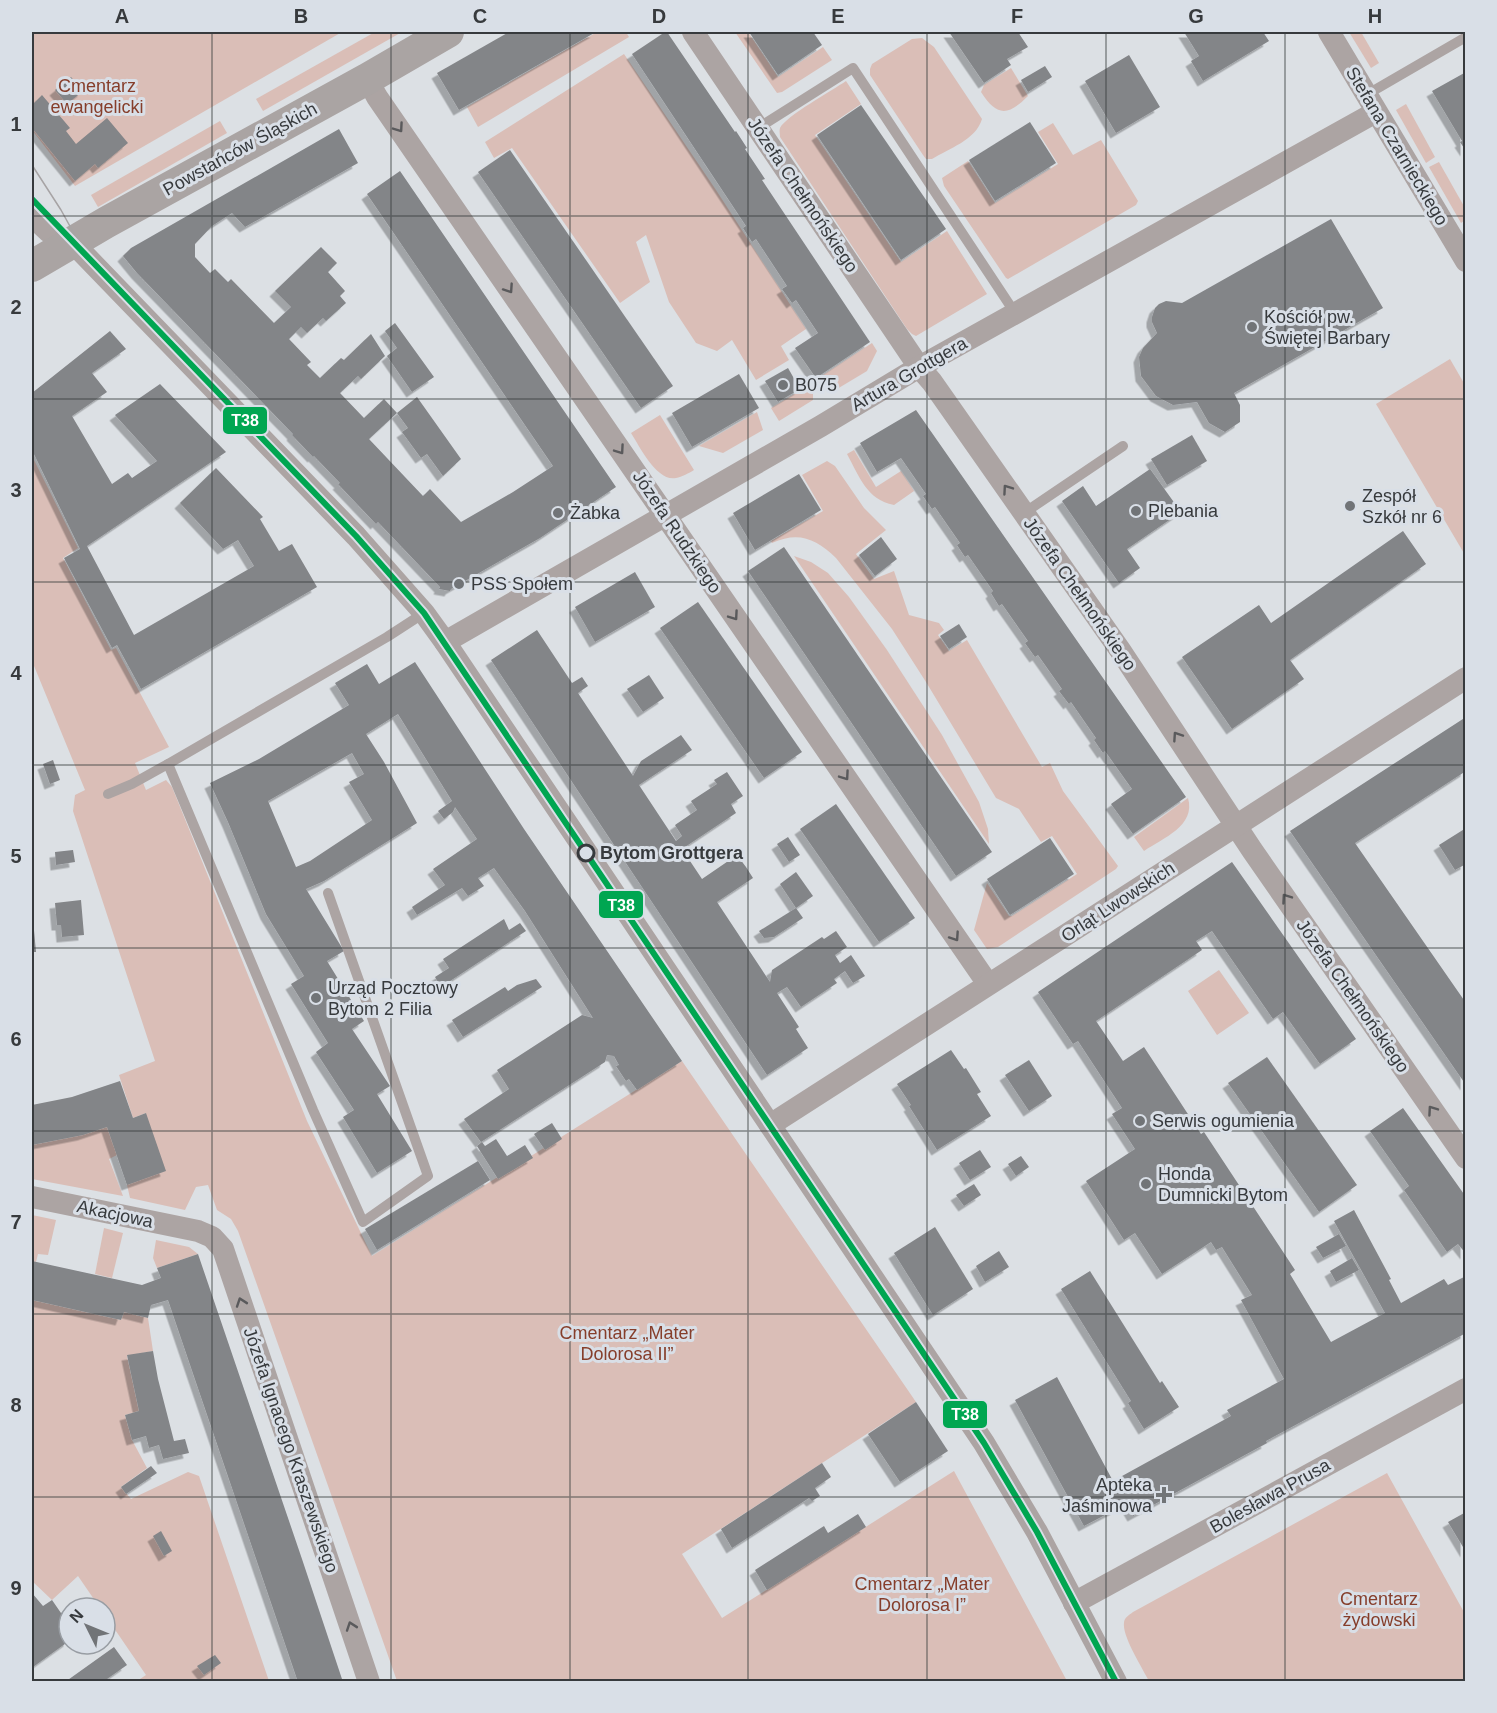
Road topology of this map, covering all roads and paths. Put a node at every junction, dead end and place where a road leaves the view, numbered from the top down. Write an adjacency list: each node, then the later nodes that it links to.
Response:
1 (448, 32): 5 (street, Powstańców Śląskich)
2 (693, 32): 7 (street, Józefa Chełmońskiego)
3 (1329, 32): 6 (street, Stefana Czarnieckiego)
4 (1466, 37): 6 (lane, Artura Grottgera)
5 (367, 79): 9 (street, Powstańców Śląskich); 16 (street, Józefa Rudzkiego, one-way to 16)
6 (1371, 103): 10 (street, Stefana Czarnieckiego); 12 (street, Artura Grottgera)
7 (758, 128): 12 (lane); 13 (street, Józefa Chełmońskiego)
8 (32, 216): 9 (street)
9 (73, 243): 11 (street, Powstańców Śląskich); 17 (street)
10 (1466, 261)
11 (32, 266)
12 (1015, 313): 13 (street, Artura Grottgera)
13 (919, 367): 15 (street, Józefa Chełmońskiego, one-way to 13); 16 (street, Artura Grottgera)
14 (1123, 446): 15 (lane)
15 (1024, 513): 22 (street, Józefa Chełmońskiego, one-way to 15)
16 (664, 516): 18 (street, Artura Grottgera); 24 (street, Józefa Rudzkiego, one-way to 24)
17 (424, 613): 18 (street); 20 (lane)
18 (445, 642): 25 (street)
19 (1466, 678): 22 (street, Orląt Lwowskich)
20 (168, 764): 21 (lane); 23 (lane)
21 (108, 794)
22 (1236, 826): 24 (street, Orląt Lwowskich); 26 (street, Józefa Chełmońskiego, one-way to 22)
23 (328, 893)
24 (988, 984): 25 (street, Orląt Lwowskich)
25 (770, 1125): 30 (street)
26 (1466, 1158)
27 (32, 1197): 28 (street, Akacjowa)
28 (198, 1231): 31 (street, Józefa Ignacego Kraszewskiego, one-way to 28)
29 (1466, 1389): 30 (street, Bolesława Prusa)
30 (1074, 1603): 32 (street)
31 (369, 1682)
32 (1116, 1682)

